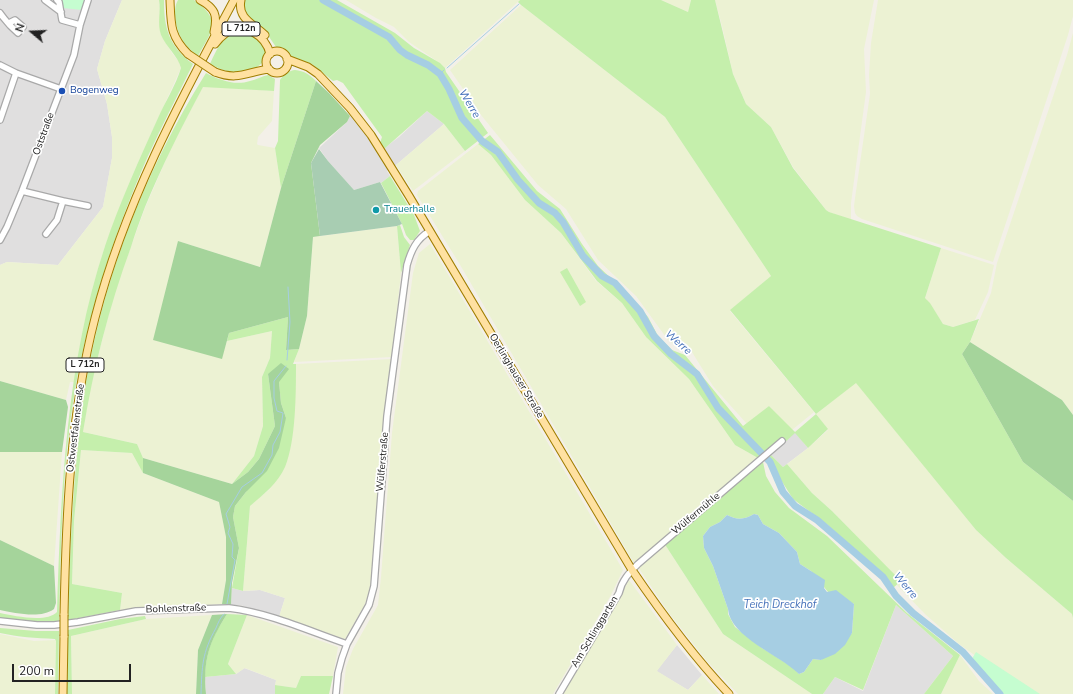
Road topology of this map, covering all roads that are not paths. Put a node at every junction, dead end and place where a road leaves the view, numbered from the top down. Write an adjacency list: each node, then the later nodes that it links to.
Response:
1 (57, 0): 9 (street)
2 (88, 0): 12 (street, Oststraße)
3 (174, 0): 8 (main road)
4 (200, 0): 13 (main road, L 712n)
5 (234, 0): 13 (main road, Ostwestfalenstraße / L 712n)
6 (240, 0): 13 (main road, Ostwestfalenstraße / L 712n); 14 (main road, L 712n)
7 (44, 1): 9 (street)
8 (170, 4): 18 (main road, bridge)
9 (61, 12): 12 (street)
10 (0, 13): 11 (street)
11 (9, 23)
12 (80, 25): 21 (street, Oststraße)
13 (213, 43): 14 (main road, L 712n); 33 (main road, Ostwestfalenstraße / L 712n, bridge)
14 (273, 53): 15 (main road); 18 (main road)
15 (287, 59): 17 (main road, Oerlinghauser Straße); 19 (main road)
16 (0, 64): 20 (street)
17 (298, 64): 19 (main road); 26 (main road, Oerlinghauser Straße)
18 (268, 66): 19 (main road)
19 (286, 67)
20 (16, 72): 21 (street); 22 (street)
21 (61, 89): 23 (street, Oststraße)
22 (0, 120)
23 (22, 191): 24 (street); 28 (street, Oststraße)
24 (63, 201): 25 (street); 27 (street)
25 (88, 206)
26 (430, 231): 30 (main road, Oerlinghauser Straße); 32 (street, Wülferstraße)
27 (46, 234)
28 (0, 240)
29 (782, 441): 30 (street, Wülfermühle)
30 (632, 570): 35 (street, Am Schlinggarten); 36 (main road, Oerlinghauser Straße)
31 (0, 622): 32 (street, Bohlenstraße)
32 (347, 644): 34 (street, Wülferstraße)
33 (63, 694)
34 (336, 694)
35 (559, 694)
36 (729, 694)

